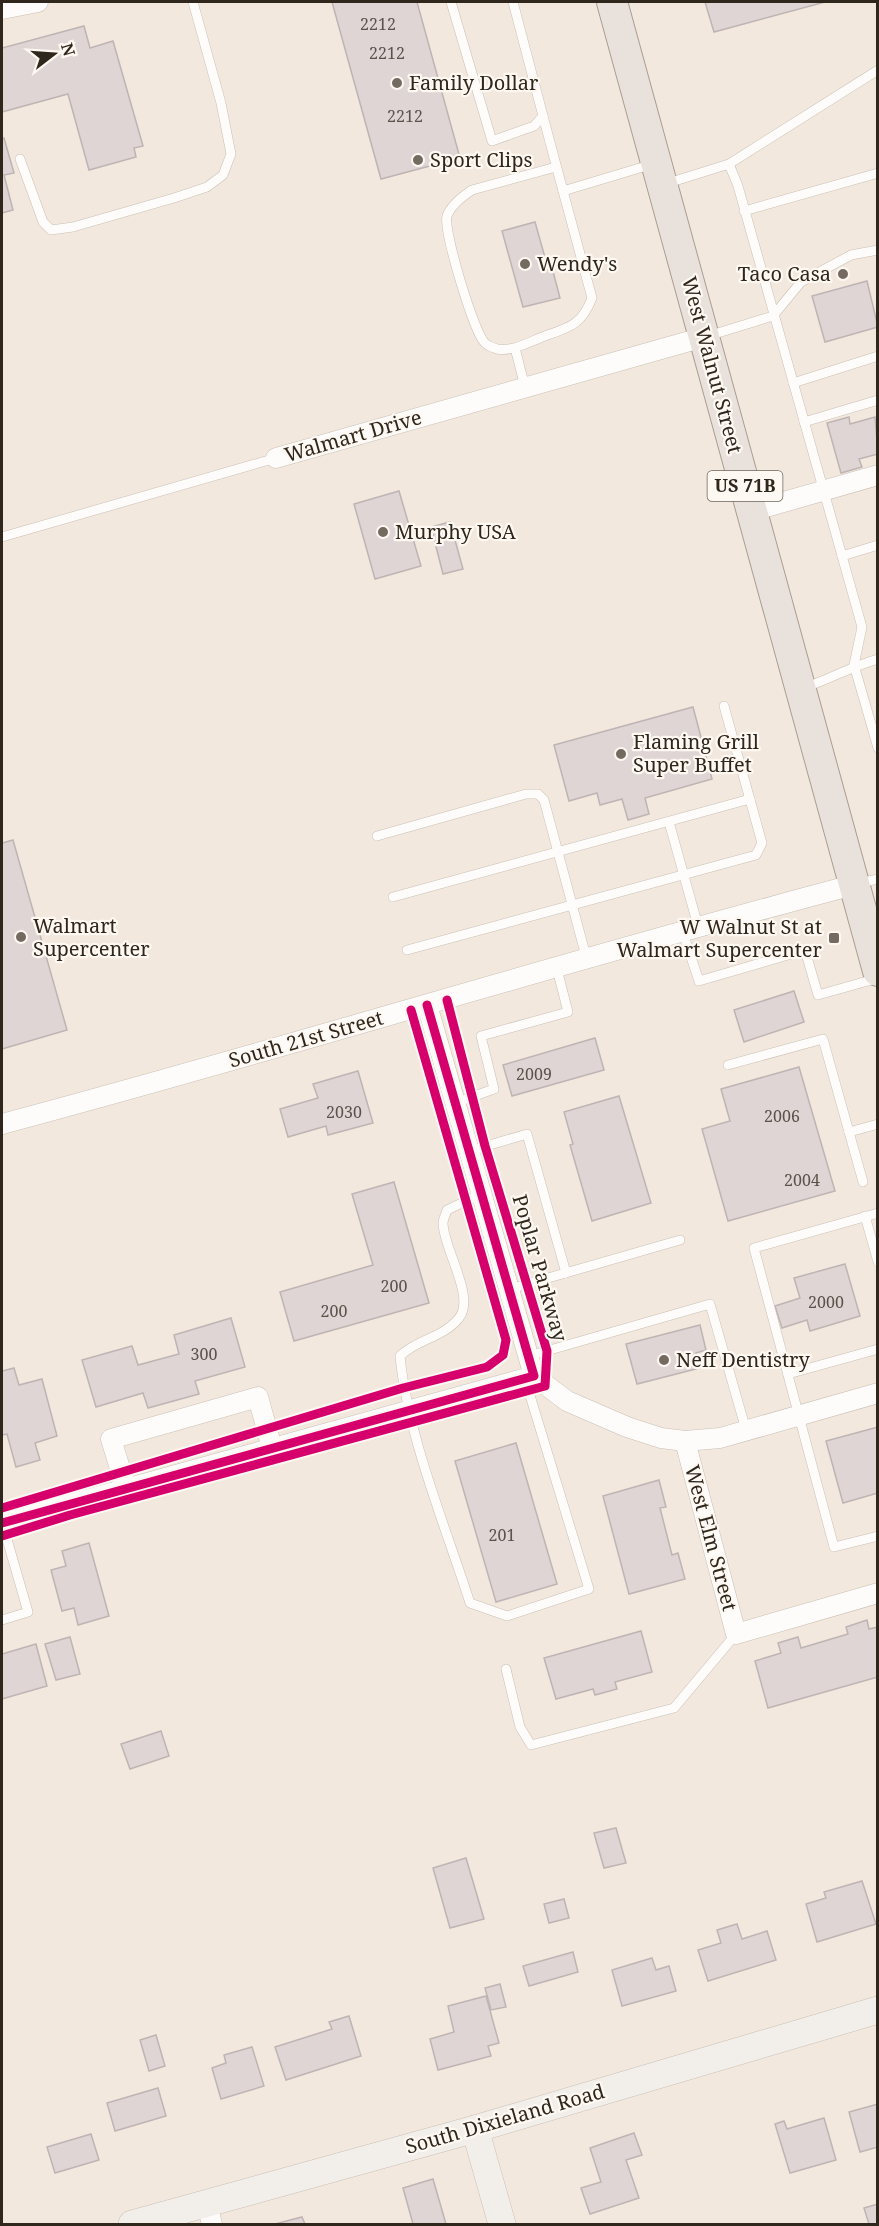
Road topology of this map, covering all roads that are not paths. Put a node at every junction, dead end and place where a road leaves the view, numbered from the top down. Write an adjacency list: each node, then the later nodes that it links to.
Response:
1 (38, 2): 6 (street)
2 (193, 2): 9 (lane)
3 (451, 2): 8 (lane)
4 (513, 2): 8 (lane)
5 (612, 2): 12 (main road, West Walnut Street / US 71B)
6 (2, 9)
7 (878, 70): 10 (lane)
8 (543, 116): 11 (lane)
9 (20, 159)
10 (729, 164): 12 (lane); 15 (lane)
11 (556, 167): 14 (lane); 19 (lane)
12 (659, 173): 14 (lane); 18 (main road, West Walnut Street / US 71B)
13 (878, 173): 15 (lane)
14 (563, 191): 19 (lane)
15 (744, 211): 17 (lane)
16 (878, 250): 17 (lane)
17 (774, 316): 18 (lane); 21 (lane)
18 (704, 337): 22 (street, Walmart Drive); 28 (main road, West Walnut Street / US 71B)
19 (515, 348): 22 (lane)
20 (878, 356): 21 (lane)
21 (793, 383): 24 (lane)
22 (525, 387): 25 (street, Walmart Drive)
23 (878, 400): 24 (lane)
24 (804, 422): 27 (lane)
25 (276, 458): 29 (lane, Walmart Drive)
26 (878, 475): 27 (street)
27 (824, 490): 28 (street); 31 (lane)
28 (752, 511): 34 (main road, West Walnut Street / US 71B)
29 (2, 537)
30 (878, 545): 31 (lane)
31 (842, 556): 33 (lane)
32 (878, 658): 33 (lane)
33 (854, 665): 34 (lane); 36 (lane)
34 (800, 689): 42 (main road, West Walnut Street / US 71B)
35 (724, 706): 37 (lane)
36 (878, 748)
37 (750, 799): 38 (lane); 41 (lane)
38 (669, 822): 40 (lane); 41 (lane)
39 (377, 836): 40 (lane)
40 (558, 854): 43 (lane); 44 (lane)
41 (683, 875): 44 (lane); 45 (lane)
42 (865, 882): 45 (street, South 21st Street); 49 (main road, West Walnut Street / US 71B)
43 (393, 897)
44 (572, 905): 46 (lane); 47 (lane)
45 (690, 928): 47 (street, South 21st Street); 50 (lane)
46 (407, 950)
47 (587, 960): 48 (street, South 21st Street)
48 (557, 969): 51 (street, South 21st Street); 53 (lane)
49 (878, 971)
50 (878, 978)
51 (427, 1005): 53 (street); 54 (street, South 21st Street)
52 (728, 1065): 56 (lane)
53 (455, 1103): 57 (street)
54 (2, 1124)
55 (878, 1124): 56 (lane)
56 (849, 1132): 58 (lane)
57 (469, 1151): 59 (street); 64 (lane)
58 (863, 1182)
59 (481, 1194): 65 (street); 71 (lane)
60 (878, 1213): 61 (lane)
61 (865, 1216): 63 (lane); 68 (lane)
62 (680, 1240): 64 (lane)
63 (878, 1262)
64 (566, 1273): 65 (lane)
65 (510, 1289): 67 (street)
66 (878, 1349): 68 (lane)
67 (529, 1356): 69 (street); 73 (lane)
68 (788, 1374): 72 (lane)
69 (529, 1378): 71 (street); 71 (lane); 74 (street)
70 (878, 1393): 72 (street)
71 (410, 1410): 75 (street)
72 (799, 1415): 73 (street); 78 (lane)
73 (746, 1430): 74 (street)
74 (685, 1441): 81 (street, West Elm Street)
75 (272, 1448): 76 (street); 76 (street)
76 (126, 1488): 77 (street)
77 (2, 1522): 80 (lane)
78 (878, 1536)
79 (878, 1593): 81 (street)
80 (2, 1620)
81 (736, 1634): 82 (lane)
82 (506, 1669)
83 (878, 2010): 84 (main road, South Dixieland Road)
84 (475, 2129): 85 (main road, South Dixieland Road); 87 (main road)
85 (209, 2215): 86 (main road, South Dixieland Road)
86 (132, 2224)
87 (502, 2224)

